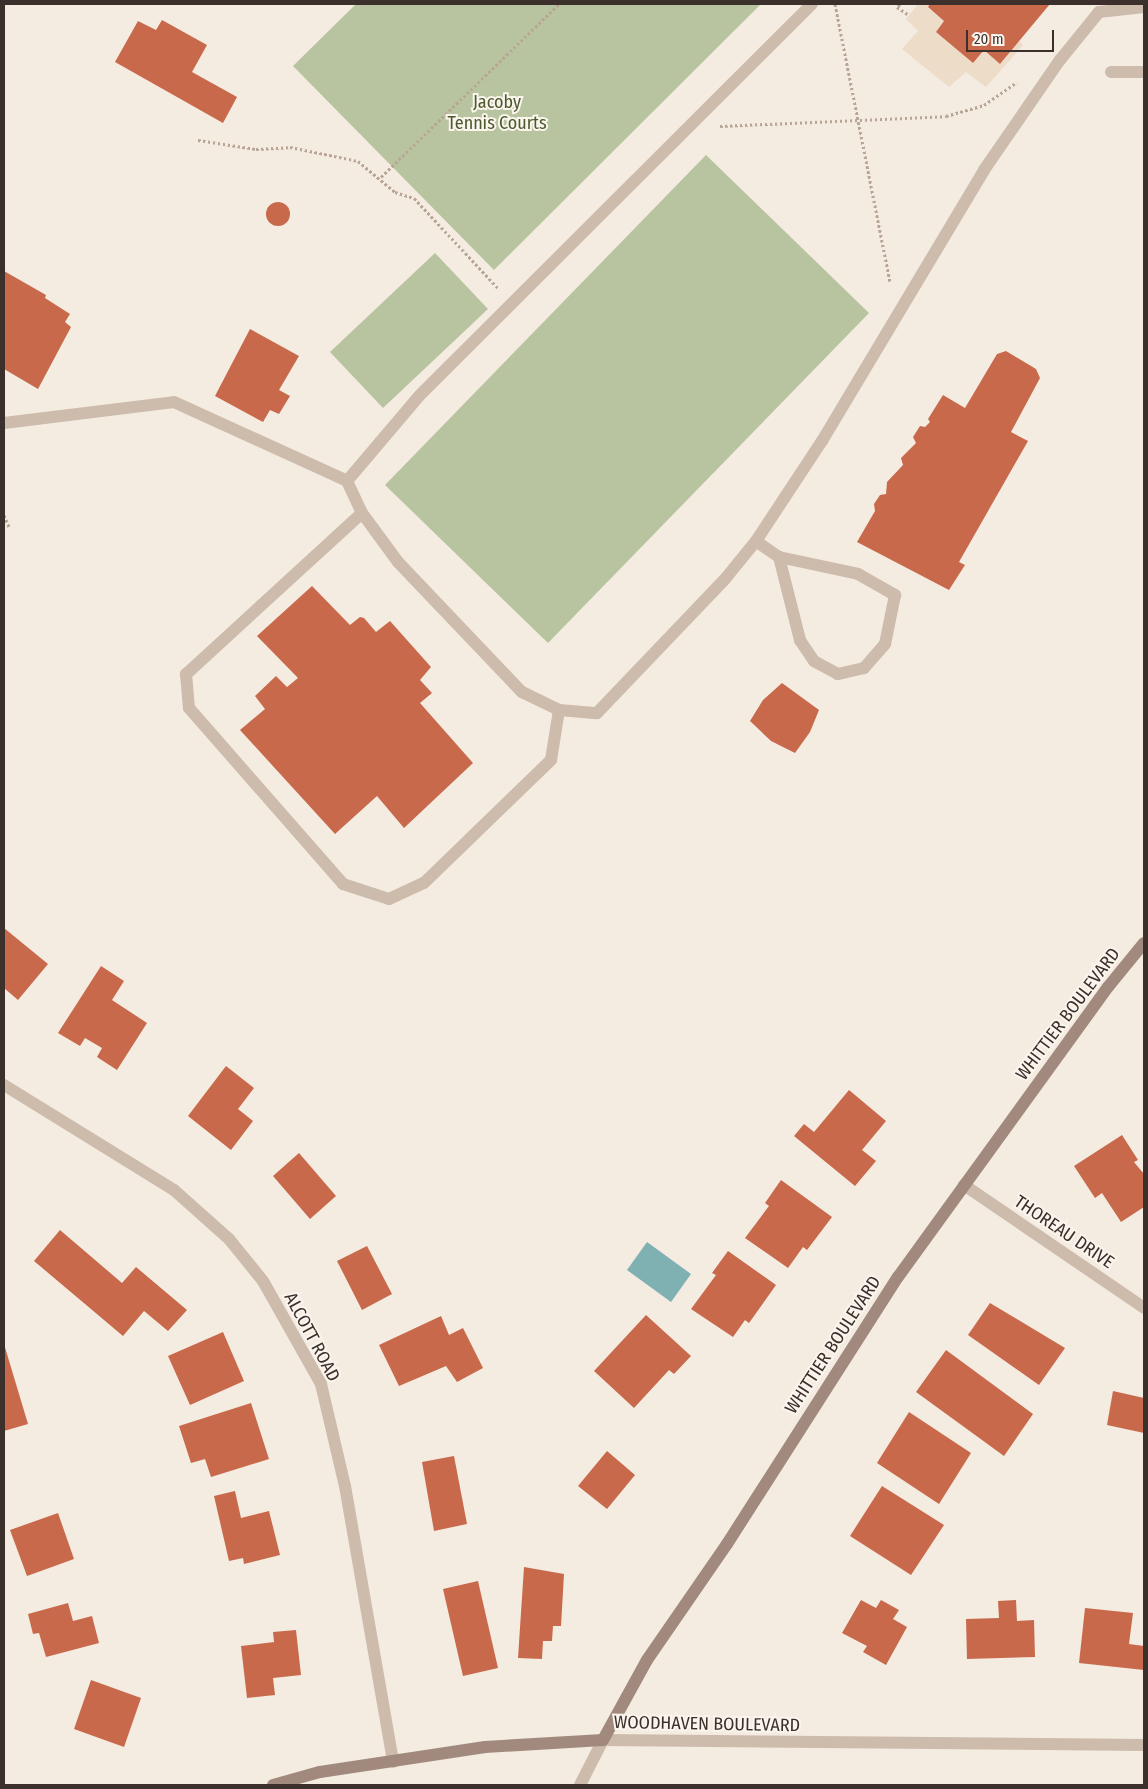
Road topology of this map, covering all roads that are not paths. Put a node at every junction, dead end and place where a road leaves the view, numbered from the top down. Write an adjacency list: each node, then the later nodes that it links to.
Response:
1 (812, 4): 6 (street)
2 (1144, 7): 8 (street)
3 (1111, 72): 4 (street)
4 (1144, 72)
5 (4, 423): 6 (street)
6 (347, 481): 7 (street)
7 (362, 513): 10 (street); 10 (street)
8 (756, 542): 9 (street); 10 (street)
9 (779, 557): 9 (street)
10 (559, 710)
11 (1144, 942): 13 (street, WHITTIER BOULEVARD)
12 (4, 1085): 17 (street, ALCOTT ROAD)
13 (964, 1185): 14 (street, THOREAU DRIVE); 15 (street, WHITTIER BOULEVARD)
14 (1144, 1308)
15 (603, 1740): 16 (street, WOODHAVEN BOULEVARD); 17 (street, WOODHAVEN BOULEVARD); 19 (street, WHITTIER BOULEVARD)
16 (1144, 1745)
17 (393, 1762): 18 (street, WOODHAVEN BOULEVARD)
18 (273, 1785)
19 (580, 1785)

